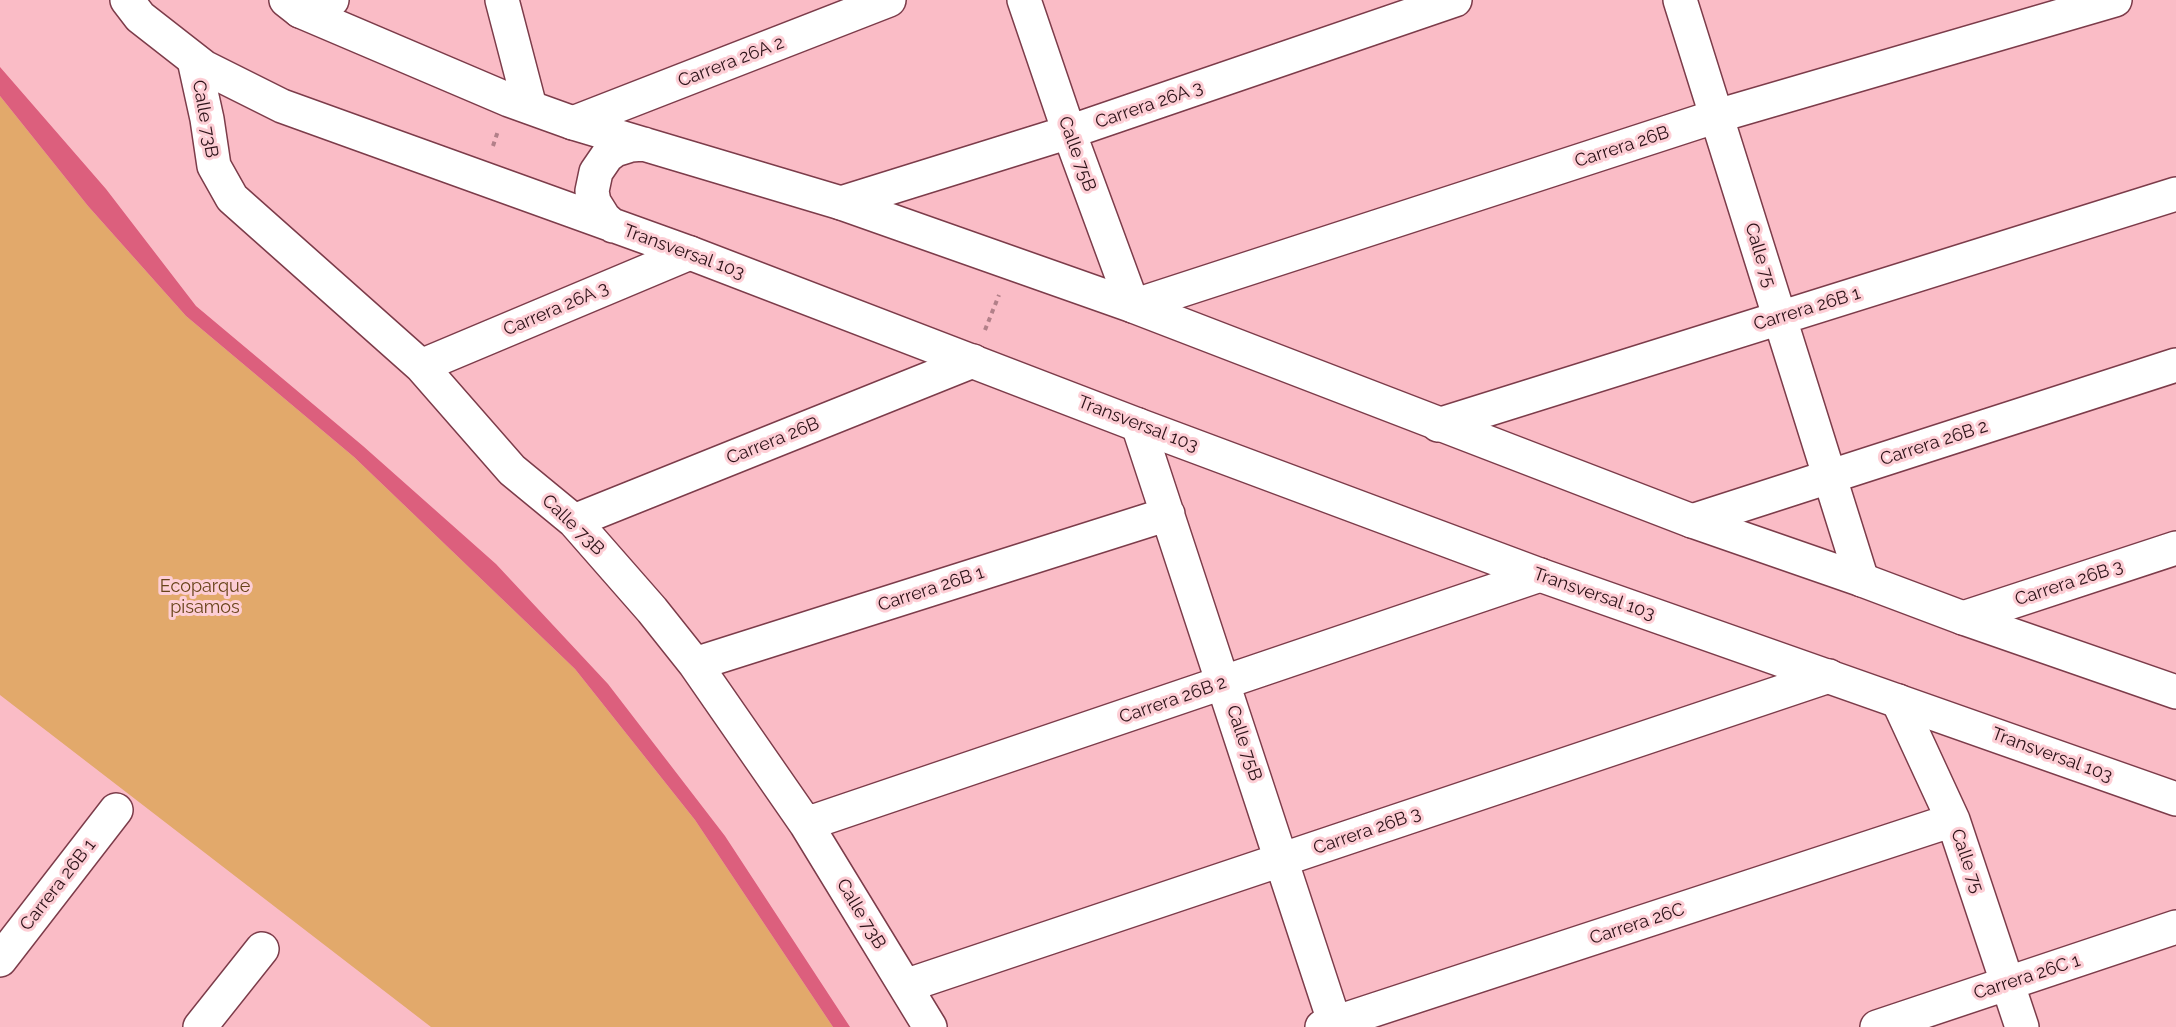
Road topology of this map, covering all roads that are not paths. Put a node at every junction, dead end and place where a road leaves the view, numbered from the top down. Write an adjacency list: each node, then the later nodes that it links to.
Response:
1 (127, 0): 10 (street, Transversal 103)
2 (332, 0): 9 (street)
3 (502, 0): 11 (street)
4 (889, 0): 13 (street, Carrera 26A 2)
5 (1024, 0): 14 (street, Calle 75B)
6 (1455, 0): 14 (street, Carrera 26A 3)
7 (1680, 0): 12 (street, Calle 75)
8 (2115, 0): 12 (street, Carrera 26B)
9 (293, 5): 11 (street)
10 (194, 60): 18 (street, Transversal 103); 24 (street, Calle 73B)
11 (520, 103): 13 (street)
12 (1717, 116): 20 (street, Carrera 26B); 21 (street, Calle 75)
13 (573, 123): 15 (street)
14 (1069, 132): 17 (street, Carrera 26A 3); 20 (street, Calle 75B)
15 (644, 144): 17 (street); 18 (street)
16 (2176, 194): 21 (street, Carrera 26B 1)
17 (842, 203): 20 (street)
18 (613, 226): 19 (street, Transversal 103)
19 (690, 253): 22 (street, Transversal 103); 24 (street, Carrera 26A 3)
20 (1133, 306): 26 (street)
21 (1780, 318): 26 (street, Carrera 26B 1); 27 (street, Calle 75)
22 (973, 361): 25 (street, Transversal 103); 29 (street, Carrera 26B)
23 (2176, 365): 27 (street, Carrera 26B 2)
24 (422, 366): 29 (street, Calle 73B)
25 (1138, 425): 28 (street, Calle 75B); 32 (street, Transversal 103)
26 (1438, 425): 30 (street)
27 (1830, 477): 30 (street, Carrera 26B 2); 33 (street, Calle 75)
28 (1168, 514): 35 (street, Carrera 26B 1); 37 (street, Calle 75B)
29 (574, 521): 35 (street, Calle 73B)
30 (1692, 521): 33 (street)
31 (2176, 548): 34 (street, Carrera 26B 3)
32 (1540, 575): 36 (street, Transversal 103); 37 (street, Carrera 26B 2)
33 (1862, 580): 34 (street)
34 (1963, 618): 38 (street)
35 (695, 664): 43 (street, Calle 73B)
36 (1829, 676): 39 (street, Transversal 103); 44 (street, Carrera 26B 3)
37 (1224, 683): 43 (street, Carrera 26B 2); 44 (street, Calle 75B)
38 (2176, 692)
39 (1898, 701): 40 (street, Transversal 103); 42 (street, Calle 75)
40 (2176, 799)
41 (116, 810): 47 (street, Carrera 26B 1)
42 (1953, 820): 48 (street, Calle 75); 50 (street, Carrera 26C)
43 (806, 824): 49 (street, Calle 73B)
44 (1282, 860): 49 (street, Carrera 26B 3); 50 (street, Calle 75B)
45 (2176, 927): 48 (street, Carrera 26C 1)
46 (262, 949): 51 (street)
47 (0, 960)
48 (2008, 984): 53 (street, Carrera 26C 1); 54 (street, Calle 75)
49 (905, 986): 52 (street, Calle 73B)
50 (1331, 1026)
51 (200, 1027)
52 (930, 1027)
53 (1877, 1027)
54 (2022, 1027)

